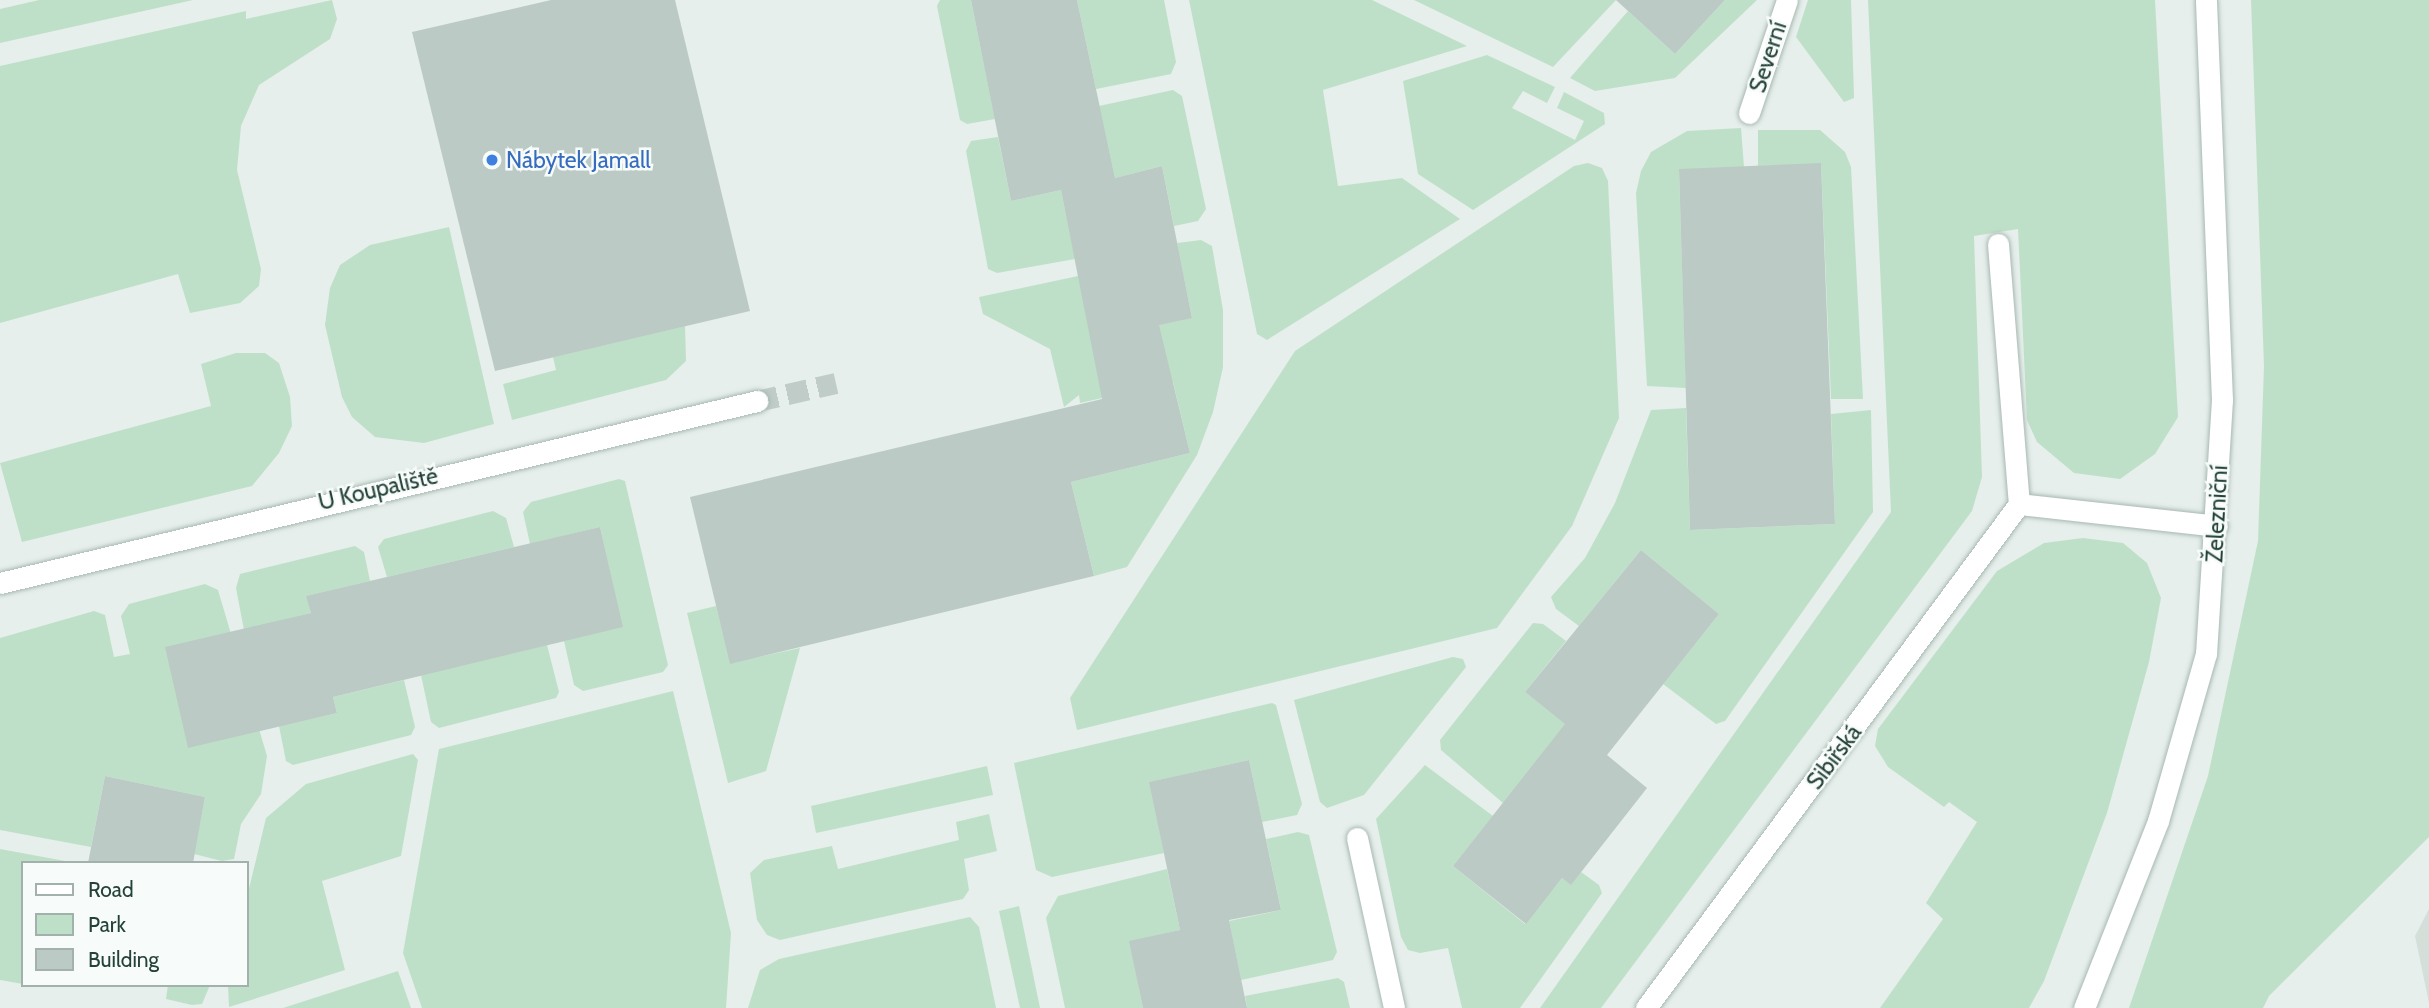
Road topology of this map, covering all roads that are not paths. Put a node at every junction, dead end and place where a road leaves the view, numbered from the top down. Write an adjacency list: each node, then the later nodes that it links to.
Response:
1 (1787, 0): 3 (street, Severní)
2 (2206, 0): 7 (street, Železniční)
3 (1749, 113)
4 (1998, 244): 6 (street)
5 (757, 401): 8 (street, U Koupaliště)
6 (2019, 504): 7 (street); 11 (street, Sibiřská)
7 (2217, 526): 12 (street, Železniční)
8 (0, 583)
9 (1357, 838): 10 (street)
10 (1394, 1008)
11 (1646, 1008)
12 (2084, 1008)

